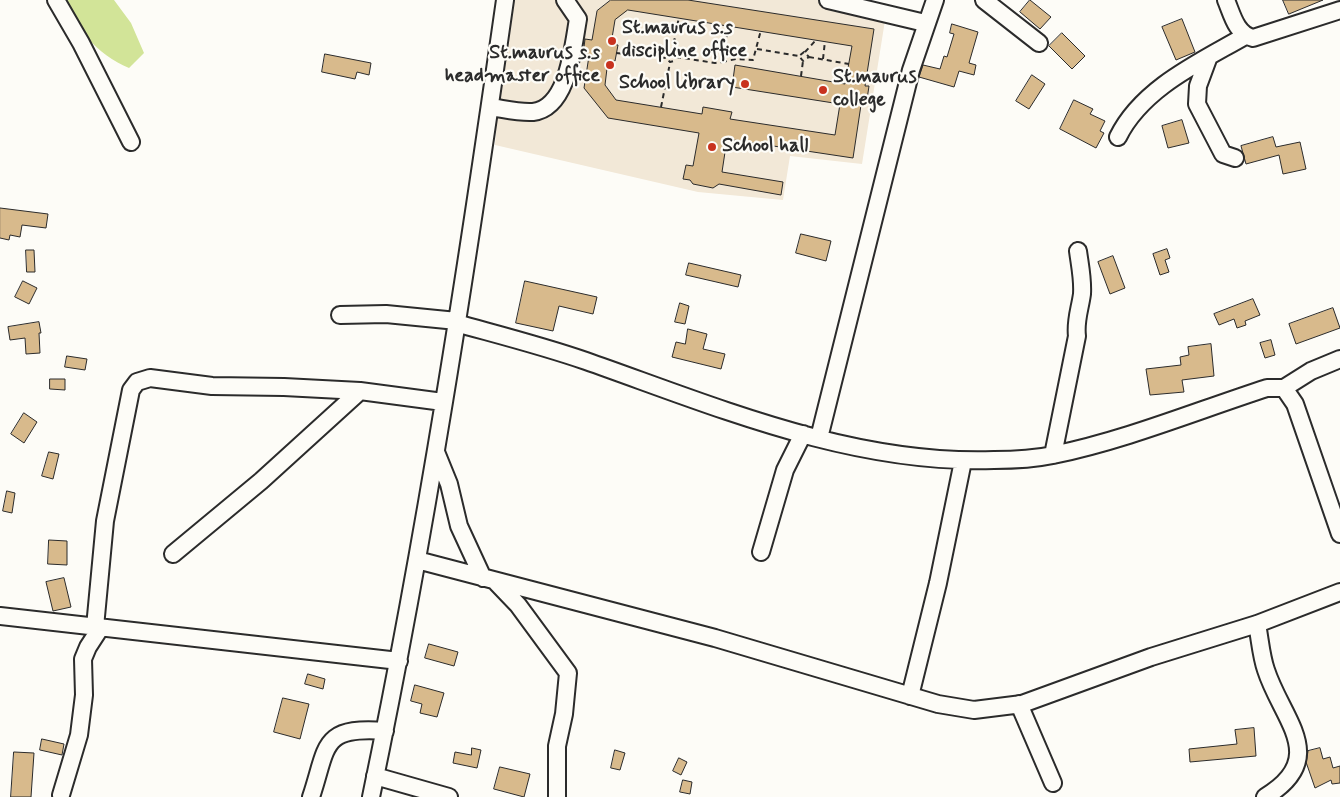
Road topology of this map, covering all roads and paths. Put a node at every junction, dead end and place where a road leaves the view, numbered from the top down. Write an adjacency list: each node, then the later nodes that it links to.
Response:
1 (56, 0): 37 (street)
2 (505, 0): 34 (street)
3 (565, 0): 11 (street)
4 (582, 0): 11 (street)
5 (828, 0): 12 (street)
6 (935, 0): 12 (street)
7 (984, 0): 18 (street)
8 (1226, 0): 15 (street)
9 (1340, 10): 15 (street)
10 (679, 17): 20 (path)
11 (578, 19): 34 (street)
12 (925, 23): 47 (street)
13 (729, 25): 31 (path)
14 (761, 30): 19 (path)
15 (1246, 36): 28 (street)
16 (816, 40): 21 (path)
17 (825, 41): 27 (path)
18 (1039, 43)
19 (757, 49): 23 (path); 31 (path)
20 (672, 52): 24 (path); 26 (path)
21 (805, 52): 23 (path); 25 (path)
22 (616, 53): 26 (path)
23 (800, 56): 29 (path)
24 (676, 57): 30 (path); 31 (path)
25 (809, 57): 27 (path); 29 (path)
26 (666, 58): 30 (path)
27 (823, 59): 32 (path)
28 (1208, 59): 36 (street); 38 (street)
29 (803, 61): 33 (path)
30 (670, 62): 35 (path)
31 (722, 62)
32 (849, 64)
33 (800, 76)
34 (490, 107): 41 (street)
35 (661, 107)
36 (1118, 137)
37 (131, 142)
38 (1235, 158)
39 (1078, 251): 49 (street)
40 (340, 315): 41 (street)
41 (456, 322): 45 (street); 46 (street)
42 (1340, 359): 43 (street)
43 (1284, 388): 49 (street); 51 (street)
44 (360, 391): 45 (street); 53 (street); 59 (street)
45 (443, 402): 48 (street)
46 (803, 434): 47 (street); 52 (street)
47 (819, 438): 50 (street)
48 (435, 451): 54 (street); 55 (street)
49 (1053, 455): 50 (street)
50 (963, 461): 61 (street)
51 (1340, 534)
52 (761, 552)
53 (173, 554)
54 (417, 560): 55 (street); 60 (street)
55 (489, 580): 61 (street); 70 (street)
56 (1340, 592): 58 (street)
57 (0, 616): 59 (street)
58 (1257, 624): 62 (street); 71 (street)
59 (98, 627): 60 (street); 66 (street)
60 (399, 660): 63 (street)
61 (910, 696): 62 (street)
62 (1020, 704): 65 (street)
63 (385, 731): 64 (street); 67 (street)
64 (375, 776): 68 (street); 69 (street)
65 (1053, 784)
66 (61, 795)
67 (311, 797)
68 (371, 797)
69 (449, 797)
70 (556, 797)
71 (1265, 797)

